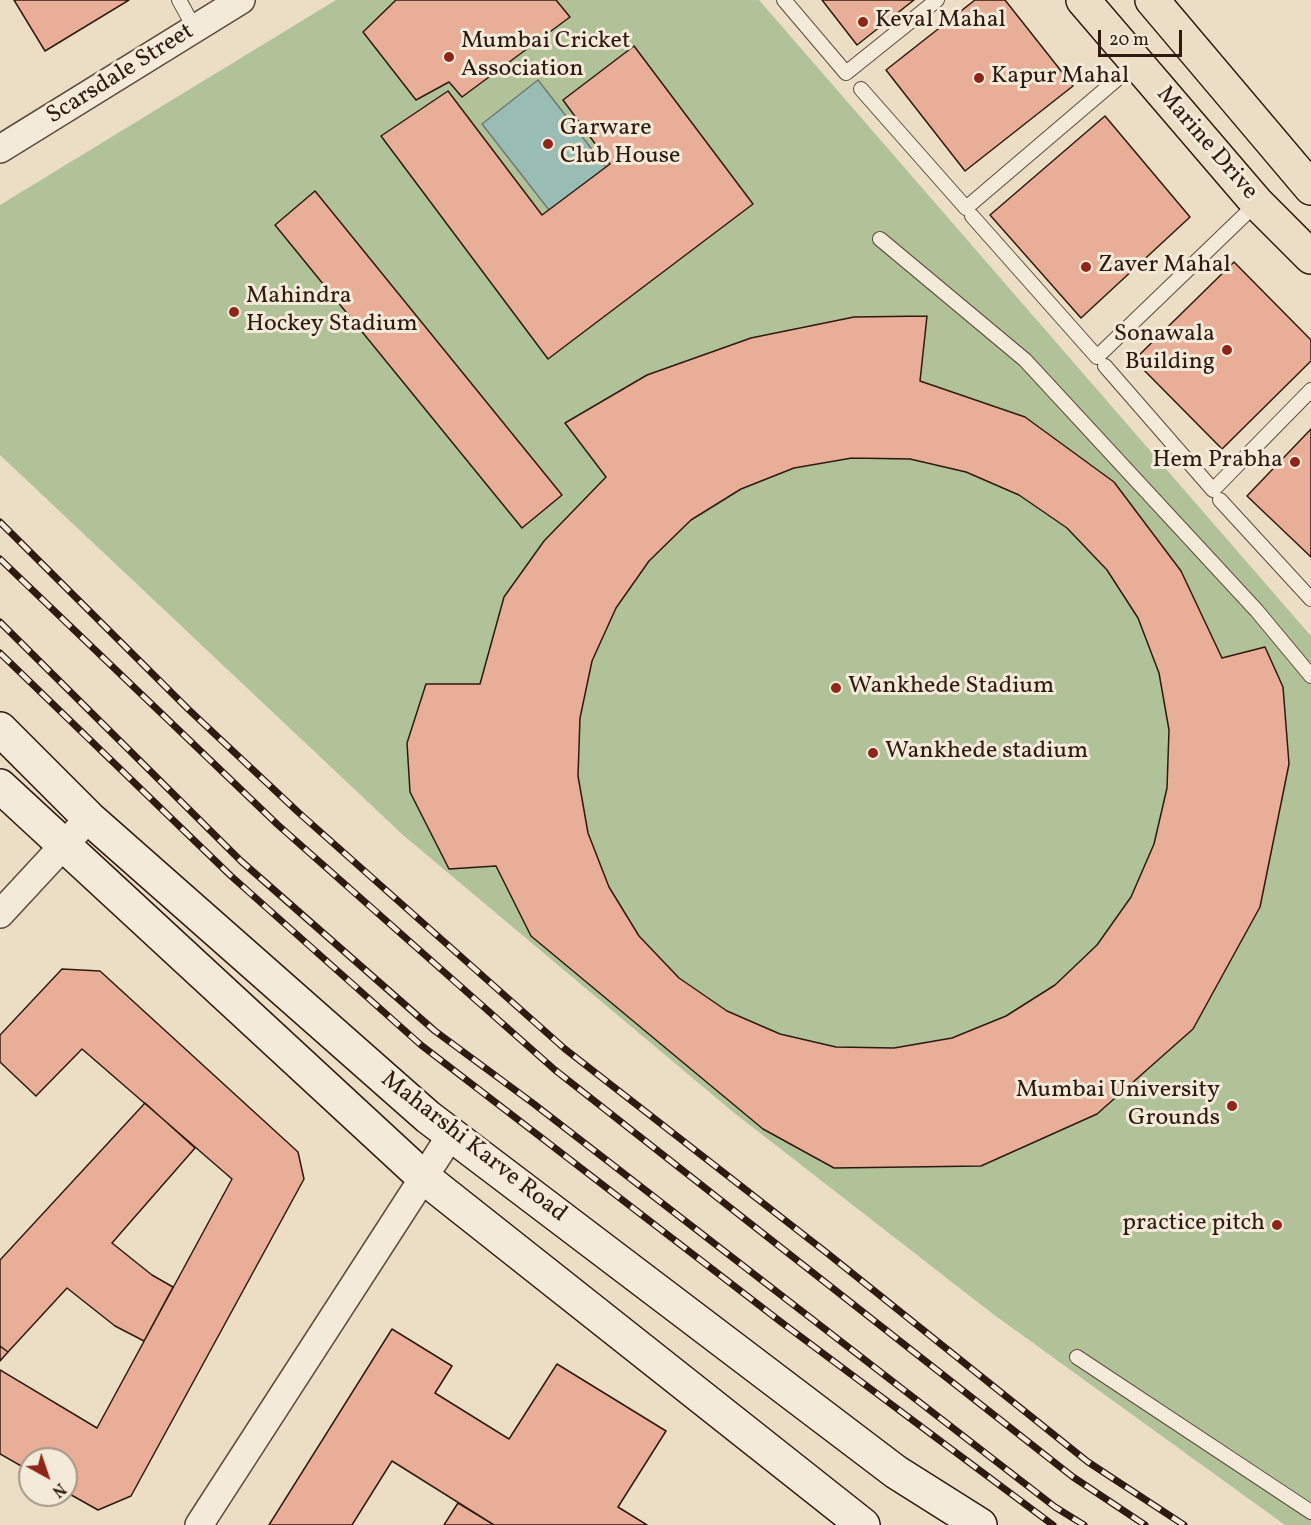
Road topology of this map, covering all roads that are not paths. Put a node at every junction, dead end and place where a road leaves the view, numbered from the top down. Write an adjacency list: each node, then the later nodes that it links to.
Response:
1 (179, 0): 7 (lane)
2 (241, 0): 7 (street, Scarsdale Street)
3 (784, 0): 4 (lane)
4 (937, 0)
5 (1083, 0): 8 (main road, Marine Drive)
6 (1152, 0): 11 (main road, Marine Drive)
7 (195, 29): 10 (street, Scarsdale Street)
8 (1136, 63): 9 (lane); 12 (main road, Marine Drive)
9 (861, 89)
10 (0, 149)
11 (1311, 188)
12 (1257, 203): 13 (lane); 15 (main road, Marine Drive)
13 (972, 216)
14 (880, 239): 20 (lane)
15 (1311, 257)
16 (1105, 366): 17 (lane)
17 (1311, 390)
18 (1220, 500): 19 (lane)
19 (1311, 599)
20 (1311, 676)
21 (0, 729): 23 (main road, Maharshi Karve Road)
22 (0, 786): 24 (main road, Maharshi Karve Road)
23 (89, 818): 24 (street); 26 (main road, Maharshi Karve Road)
24 (63, 847): 25 (street); 27 (main road, Maharshi Karve Road)
25 (0, 914)
26 (451, 1135): 27 (street); 32 (main road, Maharshi Karve Road)
27 (422, 1176): 30 (street); 31 (main road, Maharshi Karve Road)
28 (1077, 1357): 29 (lane)
29 (1311, 1512)
30 (199, 1525)
31 (862, 1525)
32 (980, 1525)

